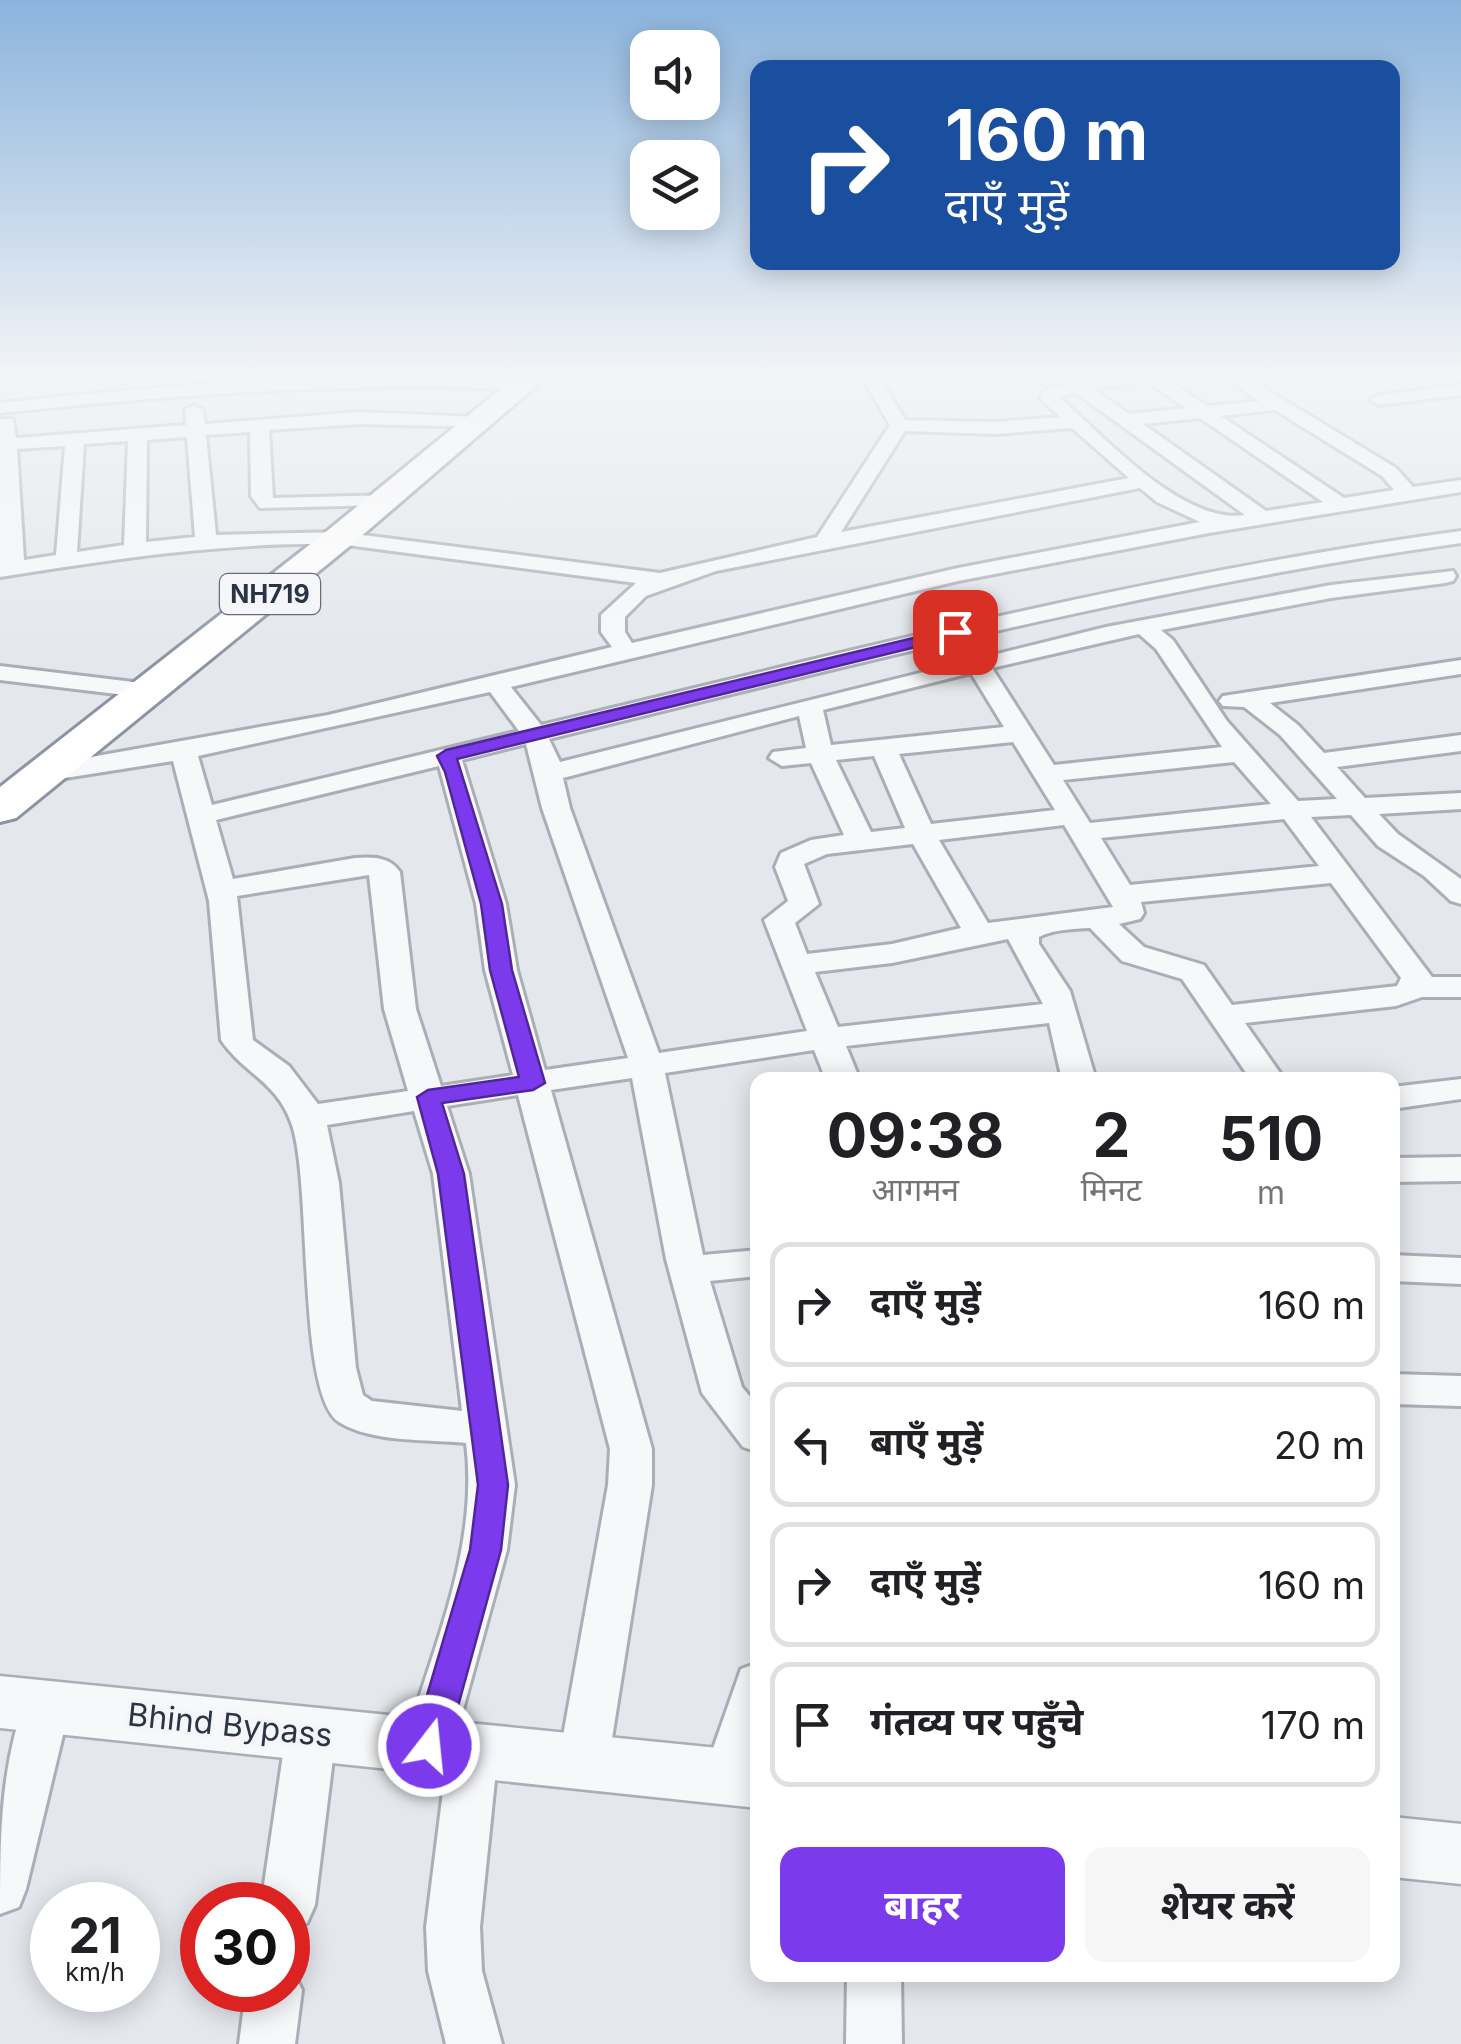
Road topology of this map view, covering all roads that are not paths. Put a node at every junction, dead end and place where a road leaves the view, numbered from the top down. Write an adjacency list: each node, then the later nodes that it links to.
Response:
1 (5, 469): 27 (street)
2 (73, 469): 26 (street)
3 (137, 469): 24 (street)
4 (201, 469): 22 (street)
5 (260, 469): 15 (street)
6 (421, 469): 15 (highway, NH719)
7 (864, 469): 23 (street)
8 (1129, 469): 12 (street)
9 (1195, 469): 17 (street)
10 (1289, 469): 16 (street)
11 (1386, 469): 14 (street)
12 (1143, 481): 19 (street); 23 (street)
13 (1461, 486): 14 (street)
14 (1408, 494): 18 (street)
15 (386, 498): 21 (highway, NH719)
16 (1341, 505): 17 (street); 18 (street)
17 (1262, 518): 19 (street)
18 (1391, 521): 20 (street); 29 (street); 30 (street)
19 (1229, 524): 25 (street)
20 (1461, 537)
21 (339, 538): 22 (street); 28 (street); 38 (highway, NH719)
22 (206, 540): 24 (street)
23 (824, 541): 28 (street)
24 (135, 549): 26 (street)
25 (1072, 551): 30 (street); 33 (street)
26 (66, 560): 27 (street)
27 (7, 569)
28 (660, 580): 33 (street)
29 (1453, 585): 31 (street)
30 (1135, 592): 31 (street); 42 (street)
31 (1176, 620): 32 (street)
32 (1144, 627): 34 (street); 41 (street)
33 (627, 652): 37 (street)
34 (978, 665): 40 (street); 43 (street)
35 (1461, 666): 39 (street)
36 (0, 673): 38 (street)
37 (497, 685): 42 (street); 46 (street)
38 (150, 690): 52 (highway, NH719)
39 (1248, 698): 41 (street); 51 (street)
40 (810, 707): 47 (street); 53 (street)
41 (1204, 707): 48 (street)
42 (533, 732): 49 (street); 53 (street)
43 (1021, 733): 45 (street); 54 (street)
44 (1461, 743): 51 (street)
45 (883, 747): 47 (street); 61 (street)
46 (184, 753): 52 (street); 59 (street)
47 (820, 754): 50 (street); 62 (street)
48 (1241, 754): 54 (street); 58 (street)
49 (446, 756): 59 (street); 82 (street)
50 (782, 758)
51 (1317, 762): 56 (street)
52 (46, 773): 57 (highway, NH719)
53 (548, 773): 78 (street)
54 (1044, 774): 60 (street)
55 (1461, 801): 56 (street)
56 (1356, 806): 58 (street); 66 (street)
57 (0, 809)
58 (1291, 810): 60 (street); 63 (street)
59 (200, 816): 64 (street)
60 (1078, 824): 61 (street); 65 (street)
61 (921, 833): 62 (street); 69 (street)
62 (861, 840): 71 (street)
63 (1340, 873): 65 (street); 73 (street)
64 (221, 890): 84 (street); 86 (street)
65 (1121, 895): 67 (street)
66 (1461, 896)
67 (1099, 919): 68 (street); 72 (street)
68 (1028, 930): 69 (street); 75 (street)
69 (978, 931): 71 (street)
70 (1164, 940): 72 (street)
71 (796, 965): 77 (street)
72 (1193, 972): 76 (street)
73 (1414, 987): 74 (street); 76 (street)
74 (1461, 987)
75 (1060, 1012): 77 (street); 80 (street)
76 (1224, 1016): 81 (street)
77 (826, 1038): 78 (street); 79 (street)
78 (647, 1066): 82 (street); 91 (street)
79 (841, 1072)
80 (1077, 1072)
81 (1262, 1072)
82 (533, 1083): 84 (street); 101 (street)
83 (1461, 1089): 85 (street)
84 (428, 1097): 86 (street); 96 (street)
85 (1400, 1097)
86 (306, 1117): 96 (street)
87 (1461, 1169): 88 (street)
88 (1400, 1170)
89 (750, 1264): 91 (street)
90 (1400, 1268): 92 (street)
91 (688, 1270): 95 (street)
92 (1461, 1271)
93 (1400, 1389): 94 (street)
94 (1461, 1391)
95 (750, 1426)
96 (486, 1429): 100 (street)
97 (23, 1704): 98 (street, Bhind Bypass); 106 (street)
98 (312, 1734): 100 (street, Bhind Bypass); 105 (street)
99 (750, 1735): 102 (street)
100 (451, 1748): 101 (street, Bhind Bypass); 110 (street)
101 (584, 1764): 102 (street, Bhind Bypass)
102 (743, 1779)
103 (1400, 1849): 104 (street)
104 (1459, 1863)
105 (291, 1882)
106 (0, 1889)
107 (874, 1982): 111 (street)
108 (271, 2012): 109 (street)
109 (267, 2044)
110 (474, 2044)
111 (874, 2044)

